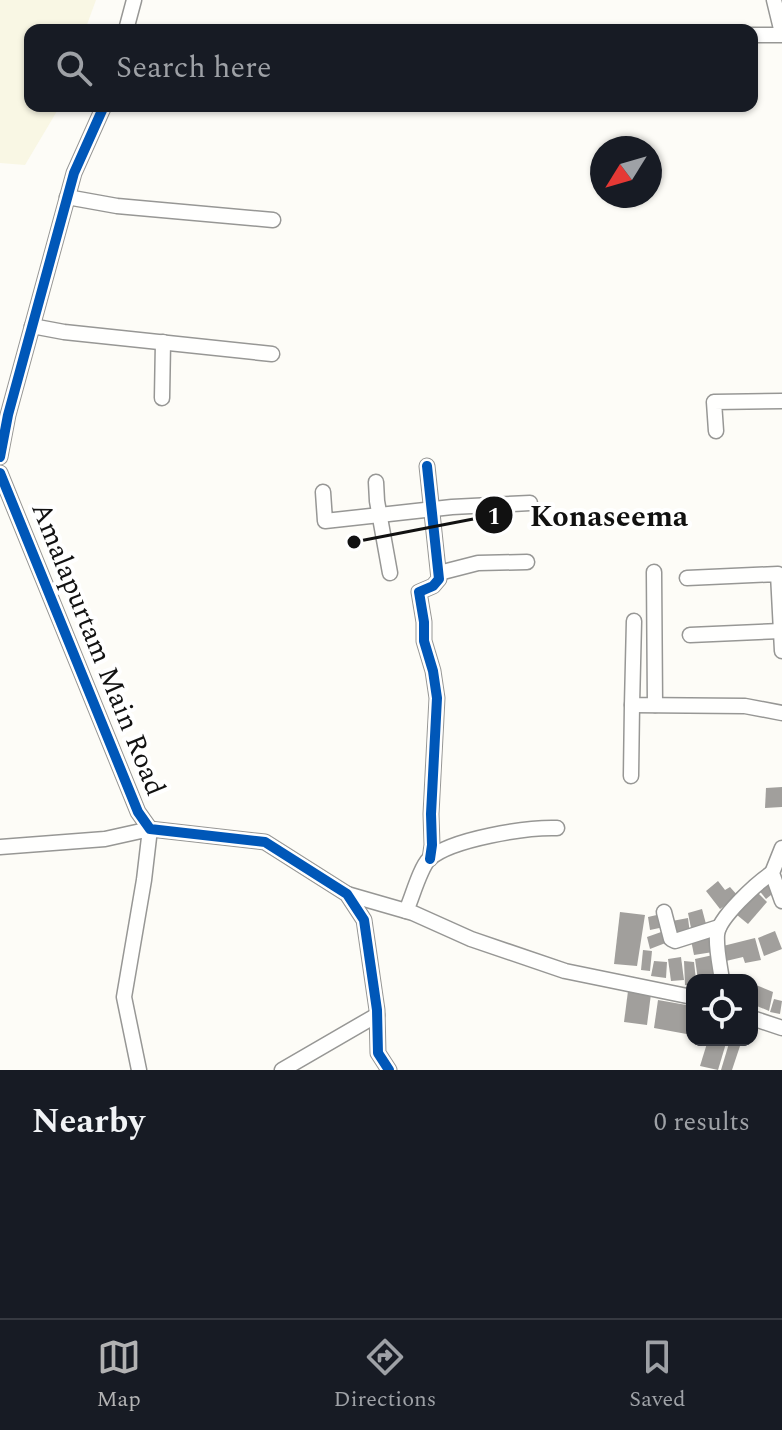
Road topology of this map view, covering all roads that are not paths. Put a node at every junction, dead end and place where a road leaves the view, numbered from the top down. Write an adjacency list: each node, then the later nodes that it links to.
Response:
1 (134, 0): 3 (street)
2 (774, 0): 4 (street)
3 (128, 24)
4 (782, 34): 5 (street)
5 (758, 35)
6 (101, 112): 7 (street)
7 (67, 197): 8 (street); 9 (street)
8 (273, 220)
9 (32, 326): 10 (street); 15 (street)
10 (163, 342): 11 (street); 12 (street)
11 (272, 354)
12 (162, 398)
13 (782, 401): 14 (street)
14 (716, 431)
15 (0, 457)
16 (427, 466): 21 (street)
17 (0, 473): 37 (street, Amalapurtam Main Road)
18 (376, 482): 22 (street)
19 (323, 492): 22 (street)
20 (530, 503): 21 (street)
21 (432, 511): 22 (street); 26 (street)
22 (379, 516): 25 (street)
23 (527, 562): 26 (street)
24 (654, 572): 33 (street)
25 (390, 573)
26 (439, 573): 40 (street)
27 (687, 578): 29 (street)
28 (634, 621): 32 (street)
29 (781, 622): 30 (street); 31 (street)
30 (690, 635)
31 (782, 651)
32 (632, 705): 33 (street); 35 (street)
33 (655, 705): 34 (street)
34 (782, 713)
35 (631, 776)
36 (557, 828): 40 (street)
37 (150, 829): 38 (street); 42 (street, Amalapurtam Main Road); 52 (street)
38 (0, 847)
39 (782, 848): 41 (street)
40 (430, 859): 44 (street)
41 (772, 873): 43 (street); 46 (street)
42 (347, 894): 44 (street); 49 (street)
43 (782, 901)
44 (406, 911): 48 (street)
45 (664, 912): 46 (street)
46 (719, 927): 47 (street)
47 (721, 974)
48 (686, 996)
49 (377, 1015): 53 (street); 54 (street)
50 (758, 1020): 51 (street)
51 (782, 1028)
52 (139, 1070)
53 (282, 1070)
54 (389, 1070)

